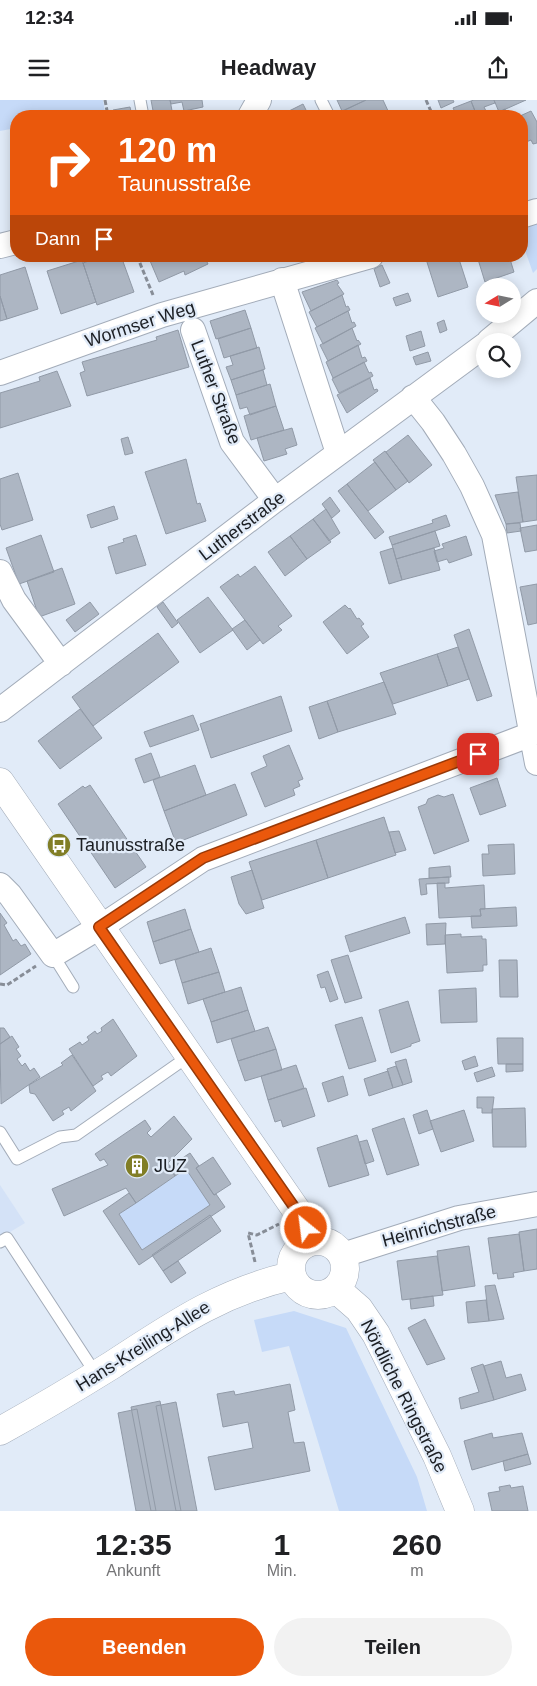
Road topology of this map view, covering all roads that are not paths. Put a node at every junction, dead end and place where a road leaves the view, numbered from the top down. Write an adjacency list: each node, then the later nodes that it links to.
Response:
1 (349, 262): 2 (street, Wormser Weg)
2 (282, 280): 7 (street, Wormser Weg); 9 (street)
3 (537, 301): 5 (street)
4 (193, 330): 10 (street, Luther Straße)
5 (499, 333)
6 (476, 351): 8 (street, Lutherstraße)
7 (0, 373)
8 (412, 397): 9 (street, Lutherstraße); 14 (street)
9 (338, 453): 10 (street, Lutherstraße)
10 (276, 500): 12 (street, Lutherstraße)
11 (0, 572): 12 (street)
12 (61, 664): 13 (street, Lutherstraße)
13 (0, 710)
14 (535, 733): 15 (street); 18 (street)
15 (537, 763)
16 (0, 782): 18 (street)
17 (0, 885): 19 (street)
18 (99, 927): 19 (street); 21 (street)
19 (53, 955): 20 (lane)
20 (73, 987)
21 (189, 1056): 22 (lane); 24 (street)
22 (0, 1132)
23 (537, 1204): 26 (street, Heinrichstraße)
24 (312, 1241): 26 (street); 27 (street)
25 (0, 1242): 29 (lane)
26 (343, 1255): 28 (street)
27 (291, 1276): 28 (street); 29 (street, Hans-Kreiling-Allee)
28 (336, 1290): 31 (street, Nördliche Ringstraße)
29 (96, 1374): 30 (street, Hans-Kreiling-Allee)
30 (0, 1431)
31 (460, 1511)

